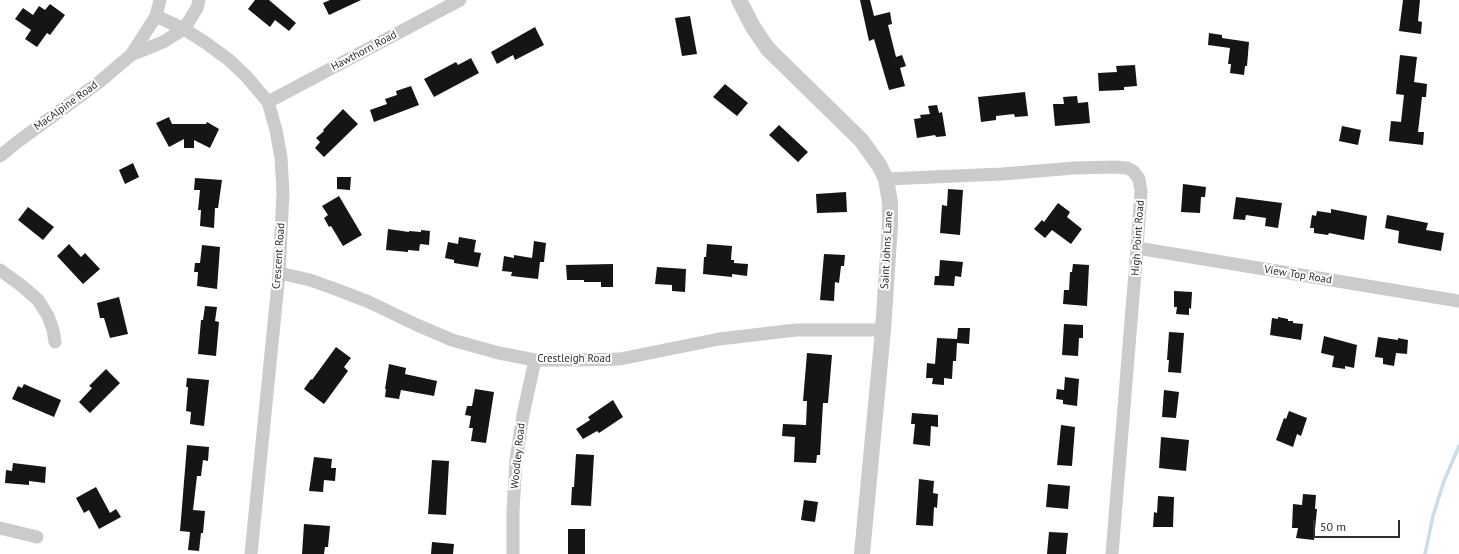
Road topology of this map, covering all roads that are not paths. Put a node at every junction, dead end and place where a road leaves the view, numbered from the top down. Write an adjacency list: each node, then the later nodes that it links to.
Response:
1 (160, 0): 5 (street, MacAlpine Road)
2 (199, 0): 6 (street, MacAlpine Road)
3 (460, 0): 8 (street, Hawthorn Road)
4 (739, 0): 10 (street, Saint Johns Lane)
5 (156, 16): 6 (street, Crescent Road); 7 (street, MacAlpine Road)
6 (184, 29): 7 (street, MacAlpine Road); 8 (street, Crescent Road)
7 (131, 55): 9 (street, MacAlpine Road)
8 (268, 102): 13 (street, Crescent Road)
9 (0, 156)
10 (886, 179): 11 (street, High Point Road); 15 (street, Saint Johns Lane)
11 (1137, 248): 14 (street, View Top Road); 23 (street, High Point Road)
12 (0, 270): 16 (street)
13 (279, 273): 17 (street, Crestleigh Road); 20 (street, Crescent Road)
14 (1459, 301)
15 (883, 330): 17 (street, Crestleigh Road); 22 (street, Saint Johns Lane)
16 (55, 342)
17 (535, 360): 21 (street, Woodley Road)
18 (0, 528): 19 (street)
19 (37, 537)
20 (251, 554)
21 (513, 554)
22 (862, 554)
23 (1112, 554)

